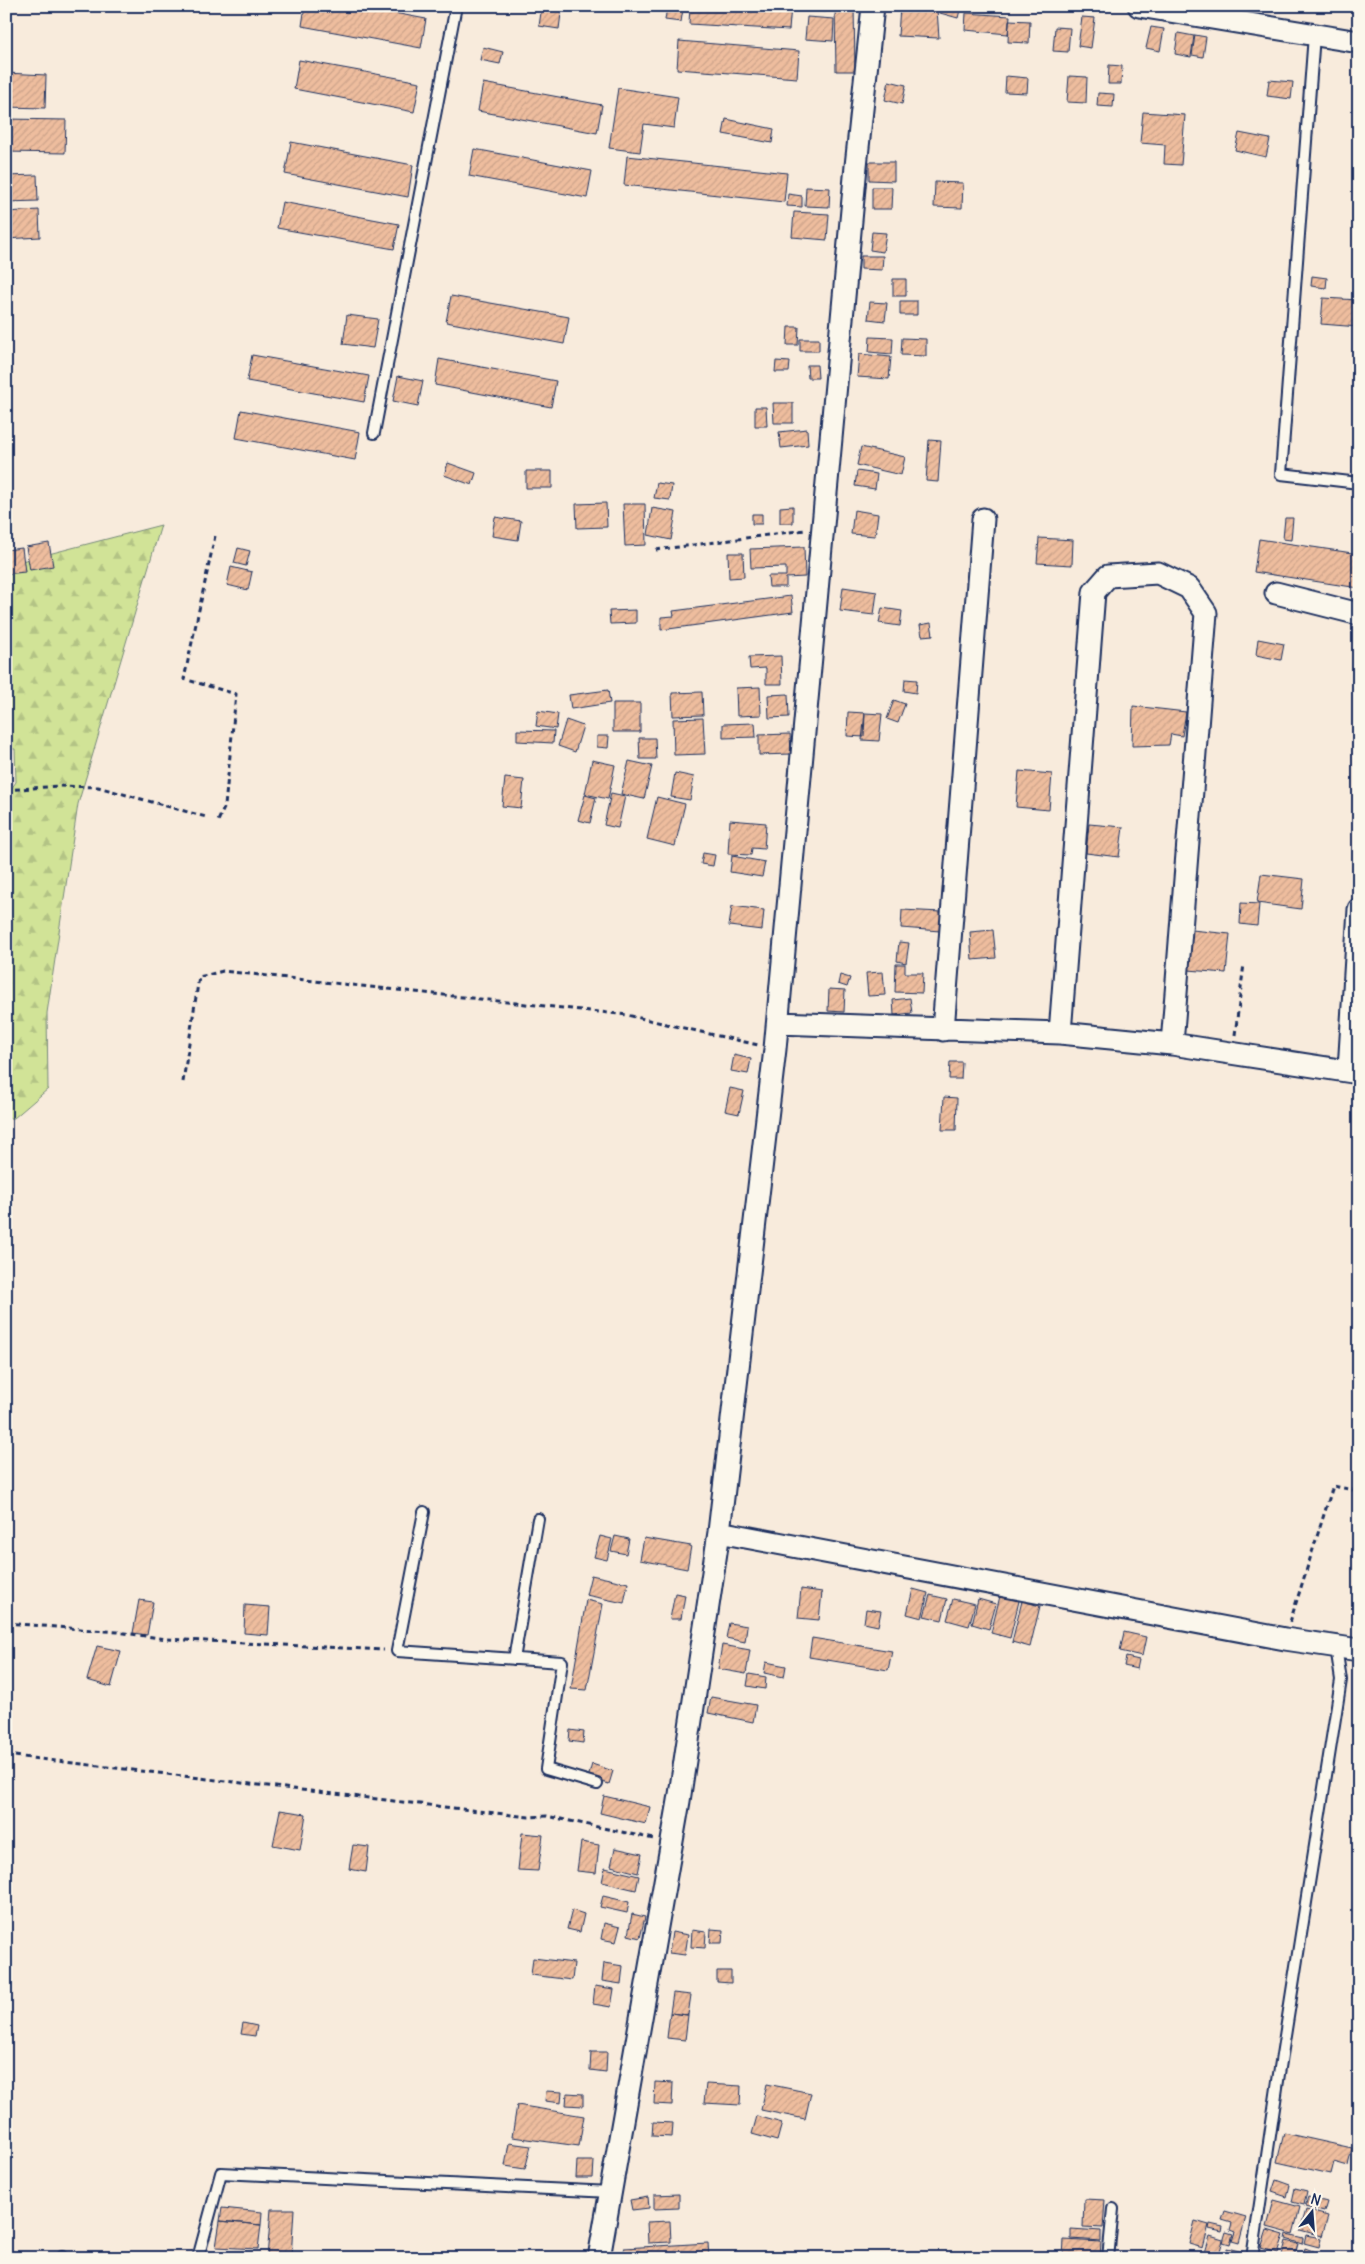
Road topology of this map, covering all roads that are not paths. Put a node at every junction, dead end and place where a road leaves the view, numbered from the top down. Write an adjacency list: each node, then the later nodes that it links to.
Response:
1 (456, 6): 6 (lane)
2 (873, 6): 12 (street)
3 (1140, 6): 4 (street)
4 (1314, 35): 5 (street); 7 (lane)
5 (1359, 42)
6 (374, 433)
7 (1359, 483)
8 (983, 519): 13 (street)
9 (1276, 593): 10 (street)
10 (1359, 614)
11 (1359, 909): 16 (street)
12 (778, 1023): 13 (street); 19 (street)
13 (943, 1030): 14 (street)
14 (1060, 1033): 15 (street); 15 (street)
15 (1172, 1044): 16 (street)
16 (1354, 1071)
17 (424, 1512): 22 (lane)
18 (538, 1519): 22 (lane)
19 (719, 1532): 20 (street); 24 (street)
20 (1336, 1647): 21 (street); 29 (lane)
21 (1359, 1650)
22 (514, 1658): 23 (lane)
23 (597, 1784)
24 (611, 2192): 26 (lane); 27 (street)
25 (1113, 2210): 28 (lane)
26 (198, 2258)
27 (599, 2258)
28 (1108, 2258)
29 (1252, 2258)

